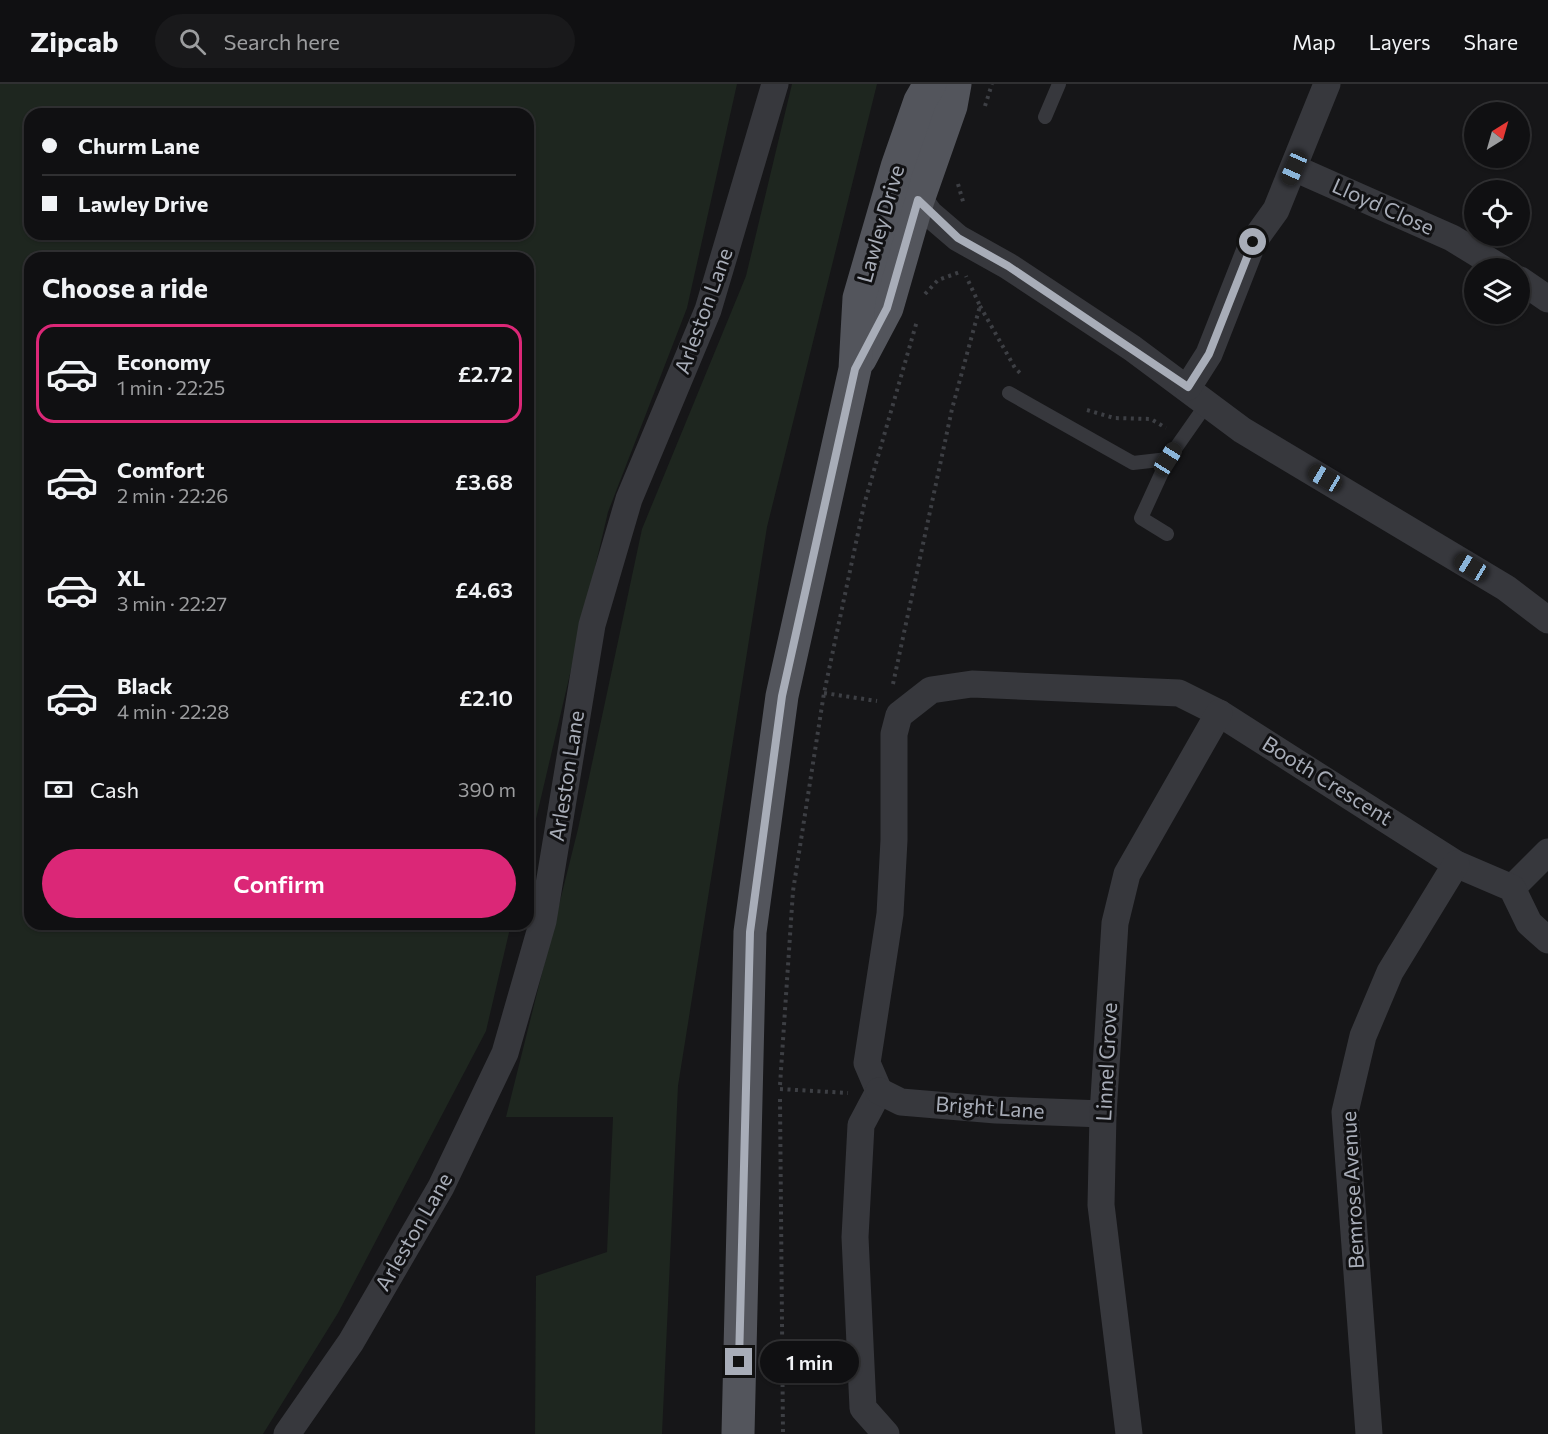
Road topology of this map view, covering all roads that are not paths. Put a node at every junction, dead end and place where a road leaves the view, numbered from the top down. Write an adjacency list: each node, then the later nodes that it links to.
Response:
1 (775, 84): 26 (street, Arleston Lane)
2 (930, 84): 7 (main road, Lawley Drive)
3 (955, 84): 9 (main road, Lawley Drive)
4 (1059, 84): 6 (lane)
5 (1327, 84): 8 (street)
6 (1045, 117)
7 (897, 167): 9 (street); 13 (main road, Lawley Drive)
8 (1294, 168): 10 (street, Lloyd Close); 15 (street)
9 (918, 200): 13 (main road, Lawley Drive); 15 (street)
10 (1485, 258)
11 (1530, 287): 12 (street)
12 (1548, 299)
13 (855, 369): 27 (main road, Lawley Drive)
14 (1009, 393): 16 (lane)
15 (1198, 394): 16 (lane); 18 (street)
16 (1168, 459): 17 (lane)
17 (1167, 534)
18 (1548, 620)
19 (1219, 713): 21 (street, Booth Crescent); 24 (street, Booth Crescent); 25 (street, Linnel Grove)
20 (1548, 852): 22 (street)
21 (1456, 864): 22 (street, Booth Crescent); 30 (street, Bemrose Avenue)
22 (1512, 888): 23 (street)
23 (1548, 940)
24 (879, 1091): 25 (street, Bright Lane); 28 (street)
25 (1103, 1114): 29 (street, Linnel Grove)
26 (287, 1434)
27 (738, 1434)
28 (886, 1434)
29 (1130, 1434)
30 (1369, 1434)

